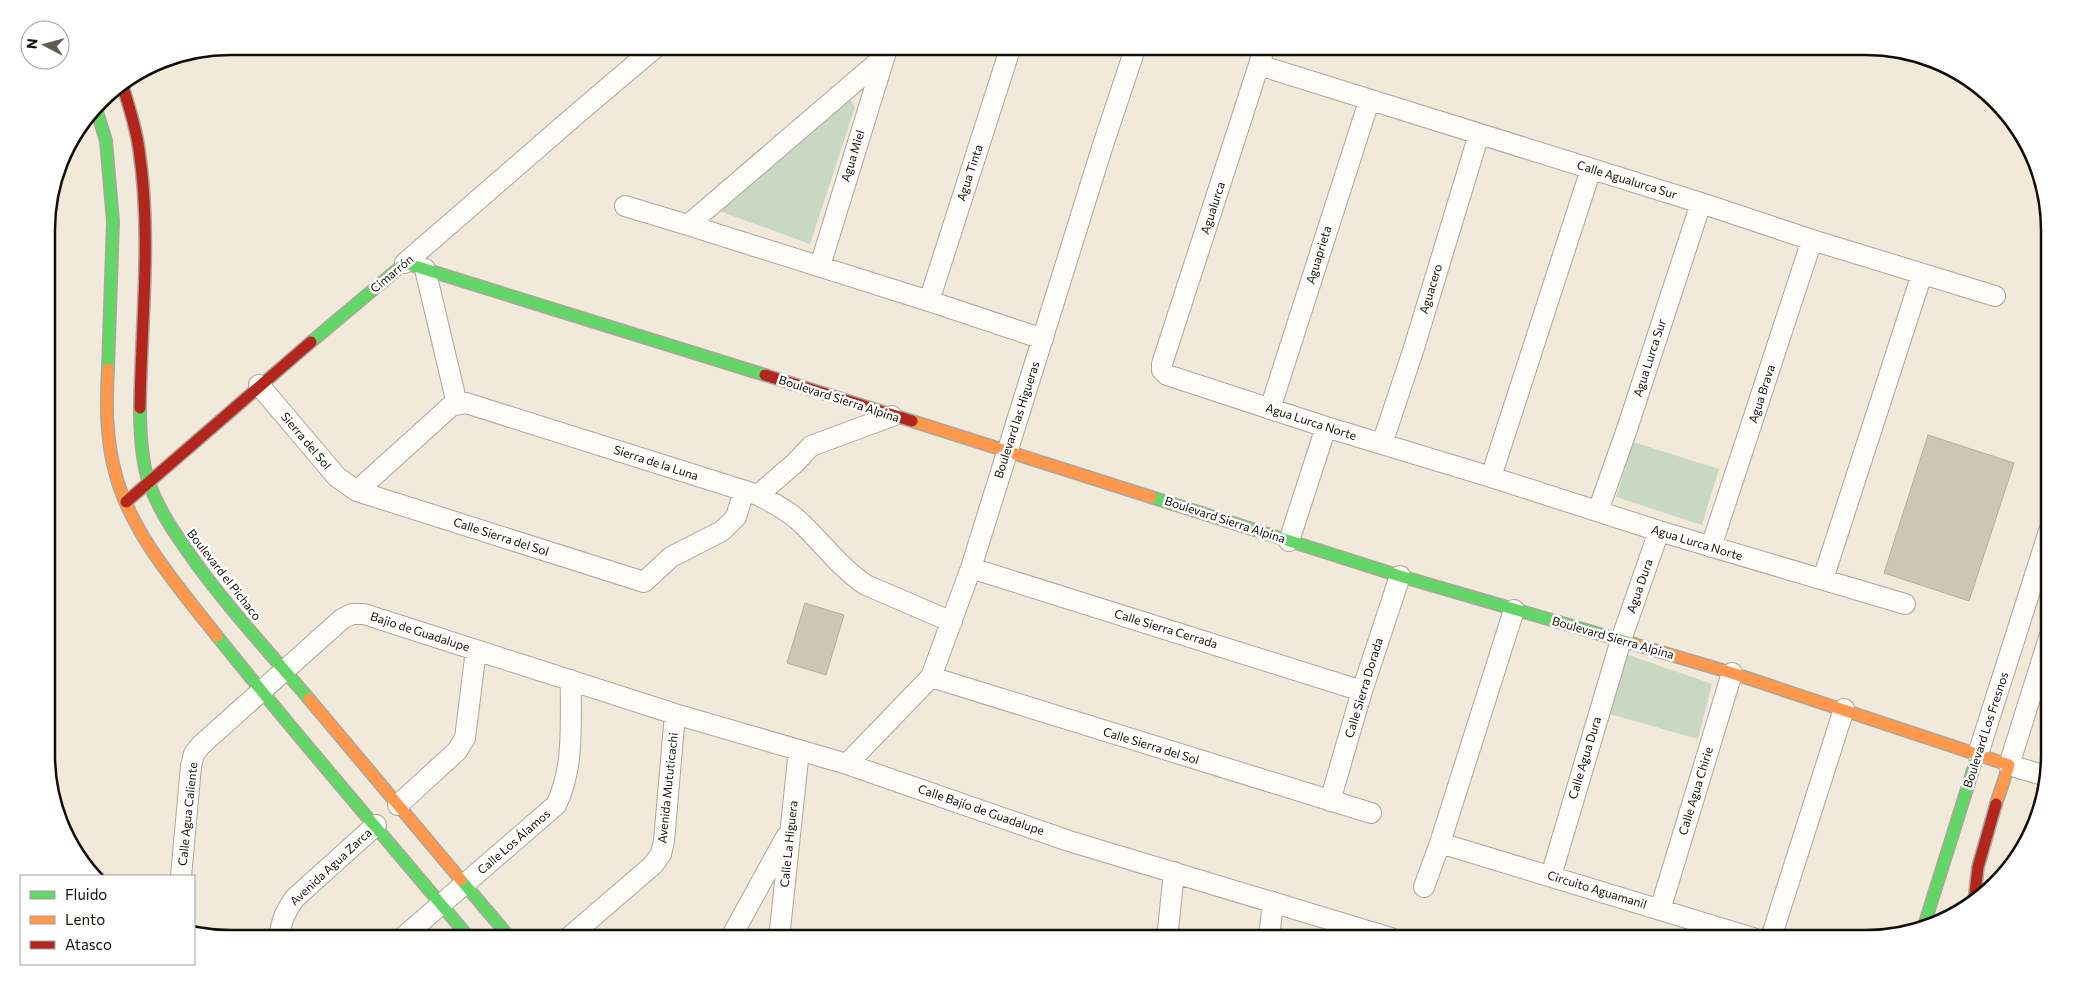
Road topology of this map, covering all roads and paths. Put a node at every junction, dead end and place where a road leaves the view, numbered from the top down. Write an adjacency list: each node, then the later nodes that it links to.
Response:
1 (646, 55): 16 (street, Cimarrón)
2 (881, 55): 14 (street)
3 (885, 55): 17 (street, Agua Miel)
4 (1008, 55): 21 (street, Agua Tinta)
5 (1133, 55): 22 (street, Boulevard las Higueras)
6 (1262, 56): 8 (street, Calle Agualurca Sur); 23 (street, Agualurca)
7 (125, 90): 32 (street, Boulevard el Pichaco)
8 (1368, 100): 10 (street, Calle Agualurca Sur); 26 (street, Aguaprieta)
9 (98, 115): 35 (street)
10 (1479, 134): 11 (street, Calle Agualurca Sur); 29 (street, Aguacero)
11 (1592, 168): 12 (street, Calle Agualurca Sur); 31 (street)
12 (1700, 203): 15 (street, Calle Agualurca Sur); 36 (street, Agua Lurca Sur)
13 (625, 206): 14 (street)
14 (688, 225): 17 (street)
15 (1812, 240): 19 (street, Calle Agualurca Sur); 39 (street, Agua Brava)
16 (406, 263): 18 (street, Boulevard Sierra Alpina); 24 (street, Cimarrón)
17 (820, 266): 21 (street)
18 (425, 269): 25 (street); 27 (street, Boulevard Sierra Alpina)
19 (1922, 274): 20 (street, Calle Agualurca Sur); 43 (street)
20 (1995, 296)
21 (929, 301): 22 (street)
22 (1044, 339): 30 (street, Boulevard las Higueras)
23 (1162, 370): 26 (street, Agua Lurca Norte)
24 (259, 386): 32 (street, Cimarrón); 33 (street, Sierra del Sol)
25 (457, 404): 33 (street); 34 (street, Sierra de la Luna)
26 (1270, 409): 28 (street, Agua Lurca Norte)
27 (892, 416): 30 (street, Boulevard Sierra Alpina); 34 (street)
28 (1326, 428): 29 (street, Agua Lurca Norte); 38 (street)
29 (1382, 444): 31 (street, Agua Lurca Norte)
30 (1006, 452): 38 (street, Boulevard Sierra Alpina); 41 (street, Boulevard las Higueras)
31 (1491, 477): 36 (street, Agua Lurca Norte)
32 (149, 482): 35 (street, Cimarrón); 50 (street, Boulevard el Pichaco)
33 (357, 492): 34 (street, Calle Sierra del Sol)
34 (751, 493): 46 (street, Sierra de la Luna)
35 (126, 502): 55 (street)
36 (1598, 511): 37 (street, Agua Lurca Norte)
37 (1658, 531): 39 (street, Agua Lurca Norte); 47 (street, Agua Dura)
38 (1289, 541): 42 (street, Boulevard Sierra Alpina)
39 (1711, 547): 43 (street, Agua Lurca Norte)
40 (2041, 556): 59 (street, Boulevard Los Fresnos)
41 (971, 568): 46 (street, Boulevard las Higueras); 54 (street, Calle Sierra Cerrada)
42 (1400, 576): 45 (street, Boulevard Sierra Alpina); 54 (street, Calle Sierra Dorada)
43 (1823, 579): 44 (street, Agua Lurca Norte)
44 (1905, 604)
45 (1514, 610): 47 (street, Boulevard Sierra Alpina); 68 (street)
46 (952, 622): 52 (street, Boulevard las Higueras)
47 (1621, 640): 51 (street, Boulevard Sierra Alpina); 71 (street, Calle Agua Dura)
48 (476, 650): 50 (street, Bajio de Guadalupe); 53 (street, Bajio de Guadalupe); 64 (street)
49 (2041, 663): 61 (street)
50 (284, 670): 55 (street, Calle Agua Caliente); 64 (street, Boulevard el Pichaco)
51 (1732, 673): 56 (street, Boulevard Sierra Alpina); 77 (street, Calle Agua Chirie)
52 (931, 678): 60 (street, Boulevard las Higueras); 63 (street, Calle Sierra del Sol)
53 (571, 680): 57 (street, Calle Bajío de Guadalupe); 72 (street, Calle Los Álamos)
54 (1362, 690): 63 (street, Calle Sierra Dorada)
55 (262, 692): 66 (street); 70 (street, Calle Agua Caliente)
56 (1844, 709): 59 (street, Boulevard Sierra Alpina); 90 (street)
57 (675, 714): 58 (street, Calle Bajío de Guadalupe); 83 (street, Avenida Mututicachi)
58 (799, 750): 60 (street, Calle Bajío de Guadalupe); 67 (street, Calle La Higuera)
59 (1978, 754): 61 (street, Boulevard Sierra Alpina); 78 (street, Boulevard Los Fresnos)
60 (847, 764): 69 (street, Calle Bajío de Guadalupe)
61 (2009, 765): 62 (street, Boulevard Sierra Alpina); 74 (street)
62 (2040, 774)
63 (1330, 801): 65 (street, Calle Sierra del Sol)
64 (398, 806): 72 (street, Boulevard el Pichaco)
65 (1371, 813)
66 (376, 825): 76 (street); 79 (street, Avenida Agua Zarca)
67 (792, 827): 84 (street); 85 (street, Calle La Higuera)
68 (1440, 843): 71 (street, Circuito Aguamanil); 73 (street)
69 (1174, 872): 75 (street, Calle Bajío de Guadalupe); 86 (street)
70 (181, 875)
71 (1551, 876): 77 (street, Circuito Aguamanil)
72 (466, 884): 76 (street, Calle Los Álamos); 82 (street, Boulevard el Pichaco)
73 (1424, 887)
74 (1974, 893)
75 (1273, 902): 87 (street); 88 (street, Calle Bajío de Guadalupe)
76 (441, 903): 80 (street, Calle Los Álamos); 81 (street)
77 (1660, 910): 89 (street, Circuito Aguamanil)
78 (1926, 919)
79 (280, 930)
80 (411, 930)
81 (463, 930)
82 (504, 930)
83 (578, 930)
84 (735, 930)
85 (780, 930)
86 (1169, 930)
87 (1270, 930)
88 (1358, 930)
89 (1726, 930)
90 (1774, 930)

